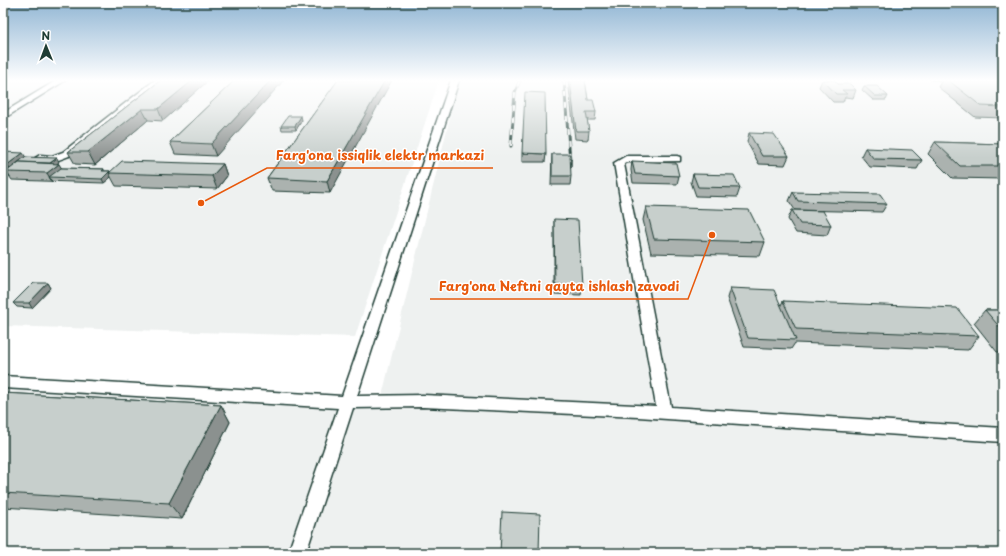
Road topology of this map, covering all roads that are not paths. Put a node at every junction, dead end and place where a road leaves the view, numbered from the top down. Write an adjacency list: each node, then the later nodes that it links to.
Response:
1 (21, 106): 4 (lane)
2 (127, 106): 5 (lane)
3 (445, 106): 8 (lane)
4 (3, 117)
5 (31, 158)
6 (677, 159): 9 (lane)
7 (3, 382): 8 (lane)
8 (346, 402): 9 (lane); 11 (lane)
9 (665, 413): 10 (lane)
10 (1003, 435)
11 (297, 553)

